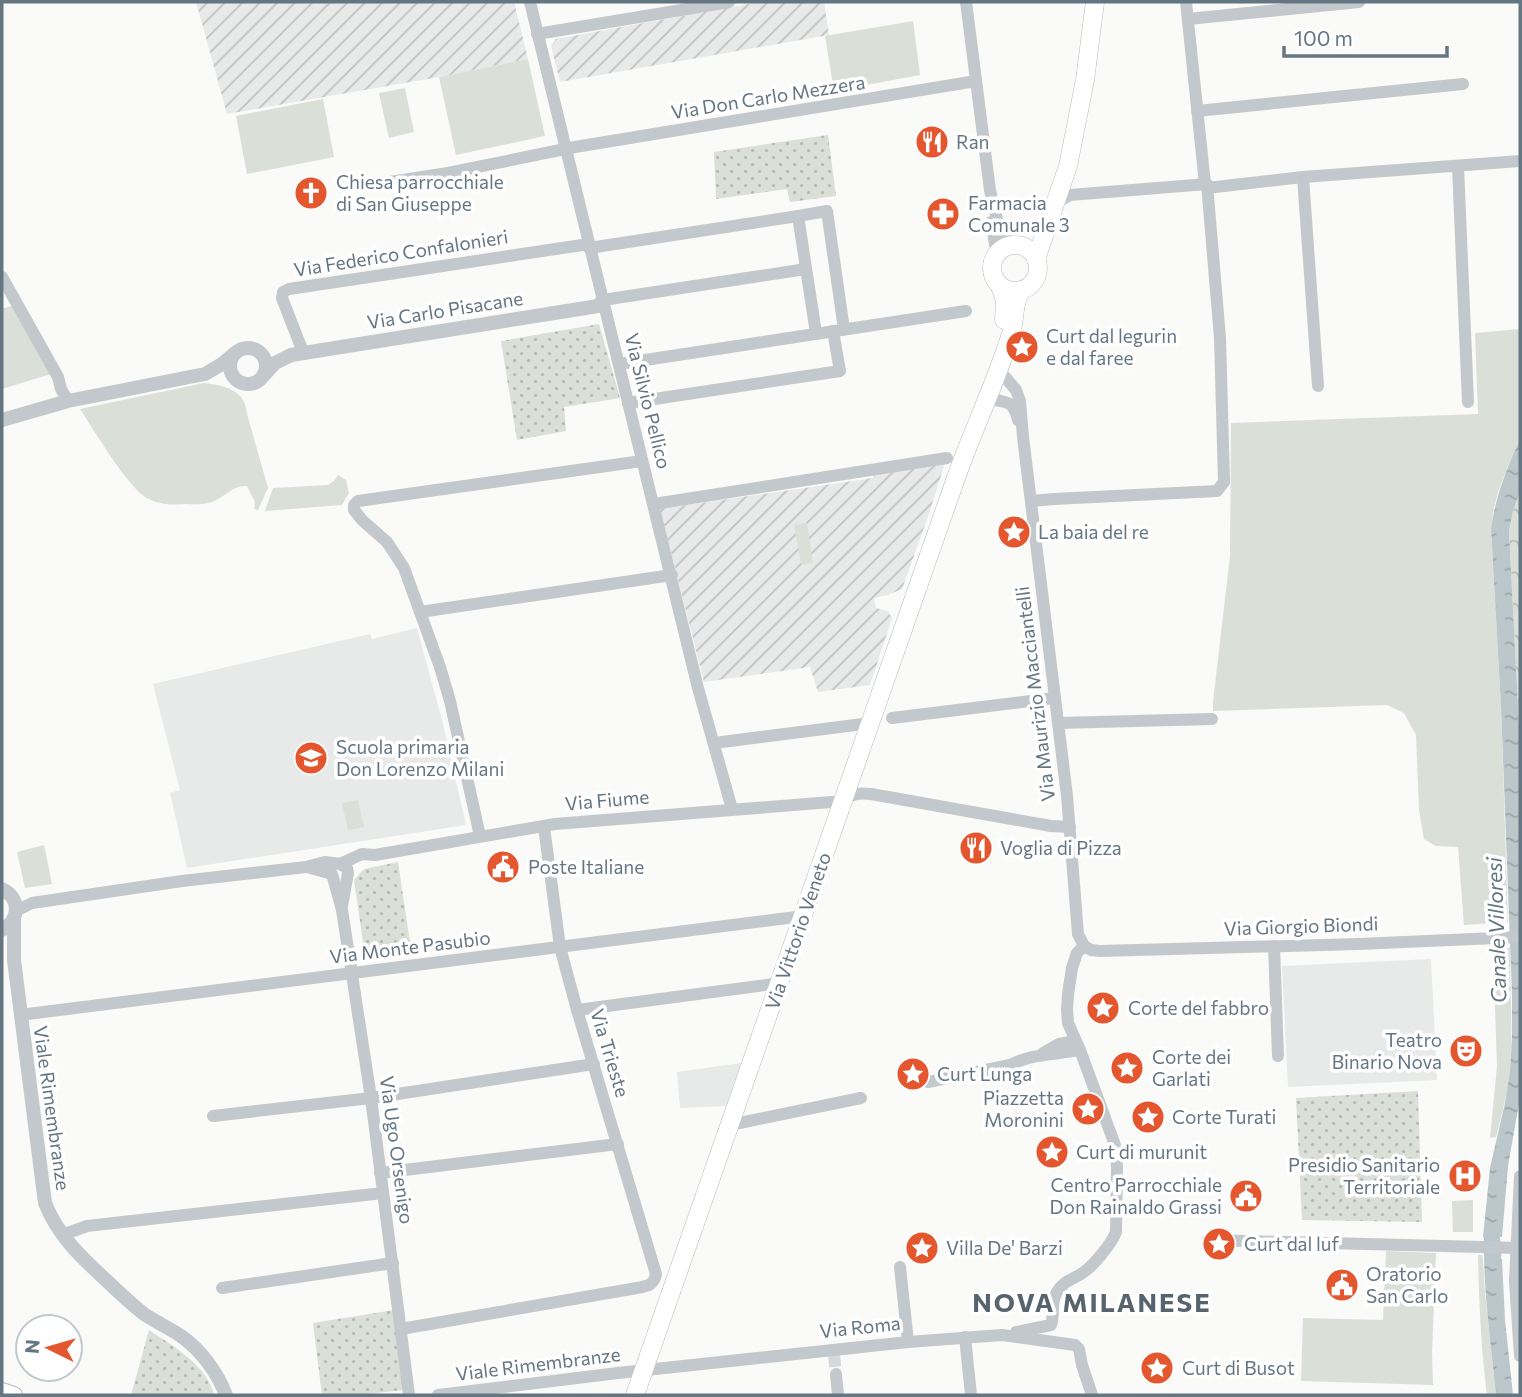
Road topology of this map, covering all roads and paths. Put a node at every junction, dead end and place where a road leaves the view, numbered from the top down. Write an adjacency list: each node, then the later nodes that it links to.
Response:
1 (530, 2): 8 (street, Via Silvio Pellico)
2 (729, 2): 8 (street)
3 (966, 2): 9 (street)
4 (1095, 2): 12 (main road)
5 (1186, 2): 7 (street)
6 (1359, 2): 7 (street)
7 (1188, 19): 11 (street)
8 (537, 34): 13 (street, Via Silvio Pellico)
9 (976, 81): 13 (street, Via Don Carlo Mezzera); 22 (street)
10 (1463, 84): 11 (street)
11 (1197, 111): 18 (street)
12 (1074, 131): 19 (main road); 22 (main road)
13 (565, 149): 17 (street, Via Don Carlo Mezzera); 21 (street, Via Silvio Pellico)
14 (1520, 162): 15 (street)
15 (1458, 167): 16 (street); 43 (street)
16 (1303, 177): 18 (street); 40 (street)
17 (364, 186)
18 (1206, 186): 19 (street); 49 (street)
19 (1056, 205): 23 (main road)
20 (798, 216): 21 (street); 24 (street); 30 (street)
21 (589, 246): 28 (street, Via Silvio Pellico); 34 (street, Via Federico Confalonieri)
22 (1010, 249): 23 (main road); 26 (main road)
23 (1036, 259): 27 (main road)
24 (806, 269): 28 (street); 31 (street)
25 (2, 277): 42 (street)
26 (1000, 286): 27 (main road); 48 (main road, Via Vittorio Veneto)
27 (1022, 290): 36 (main road, Via Vittorio Veneto)
28 (603, 300): 34 (street, Via Carlo Pisacane); 35 (street, Via Silvio Pellico)
29 (966, 311): 30 (street)
30 (839, 330): 31 (street); 44 (street)
31 (816, 333): 35 (street)
32 (258, 350): 33 (street); 34 (street, Via Carlo Pisacane); 38 (street)
33 (235, 353): 37 (street); 39 (street)
34 (297, 354): 38 (street, Via Carlo Pisacane)
35 (619, 364): 44 (street, Via Silvio Pellico)
36 (999, 370): 41 (main road, Via Vittorio Veneto); 46 (street, Via Maurizio Macciantelli)
37 (205, 374): 39 (street); 42 (street)
38 (265, 374): 39 (street)
39 (238, 381)
40 (1318, 386)
41 (988, 399): 46 (street, Via Maurizio Macciantelli); 48 (main road, Via Vittorio Veneto)
42 (68, 401): 45 (street)
43 (1468, 402)
44 (628, 403): 47 (street, Via Silvio Pellico)
45 (2, 420)
46 (1023, 437): 49 (street, Via Maurizio Macciantelli)
47 (642, 461): 50 (street, Via Silvio Pellico); 52 (street)
48 (954, 462): 50 (street); 56 (main road, Via Vittorio Veneto)
49 (1031, 502): 53 (street, Via Maurizio Macciantelli)
50 (654, 504): 51 (street, Via Silvio Pellico)
51 (672, 575): 52 (street); 58 (street, Via Silvio Pellico)
52 (420, 612): 63 (street)
53 (1055, 698): 54 (street); 57 (street, Via Maurizio Macciantelli)
54 (892, 719)
55 (1212, 719): 57 (street)
56 (871, 723): 58 (street); 59 (main road, Via Vittorio Veneto)
57 (1058, 723): 62 (street, Via Maurizio Macciantelli)
58 (714, 743): 60 (street, Via Silvio Pellico)
59 (844, 801): 60 (street, Via Fiume); 62 (street, Via Fiume); 67 (main road, Via Vittorio Veneto)
60 (732, 809): 61 (street, Via Fiume)
61 (544, 827): 63 (street, Via Fiume); 72 (street, Via Trieste)
62 (1070, 827): 70 (street, Via Maurizio Macciantelli)
63 (480, 836): 64 (street, Via Fiume)
64 (340, 872): 66 (street); 74 (street, Via Ugo Orsenigo)
65 (2, 889): 66 (street)
66 (15, 910): 68 (street); 73 (street, Viale Rimembranze)
67 (804, 916): 72 (street, Via Monte Pasubio); 75 (main road, Via Vittorio Veneto)
68 (2, 932): 73 (street, Viale Rimembranze)
69 (1515, 937): 71 (street, Via Giorgio Biondi)
70 (1084, 946): 71 (street, Via Giorgio Biondi); 78 (street)
71 (1274, 946): 79 (street)
72 (560, 947): 74 (street, Via Monte Pasubio); 76 (street, Via Trieste)
73 (14, 960): 77 (street, Viale Rimembranze)
74 (352, 974): 77 (street, Via Monte Pasubio); 82 (street, Via Ugo Orsenigo)
75 (780, 983): 76 (street); 85 (main road, Via Vittorio Veneto)
76 (577, 1010): 80 (street, Via Trieste)
77 (20, 1015): 90 (street, Viale Rimembranze)
78 (1078, 1045): 81 (street); 97 (street)
79 (1279, 1056)
80 (594, 1065): 82 (street); 86 (street, Via Trieste)
81 (928, 1082)
82 (371, 1098): 84 (street); 87 (street, Via Ugo Orsenigo)
83 (861, 1098): 85 (street)
84 (213, 1116)
85 (730, 1125): 102 (main road, Via Vittorio Veneto)
86 (618, 1144): 87 (street); 96 (street, Via Trieste)
87 (380, 1173): 89 (street, Via Ugo Orsenigo)
88 (1520, 1176): 92 (street)
89 (383, 1193): 90 (street); 93 (street, Via Ugo Orsenigo)
90 (62, 1235): 105 (street, Viale Rimembranze)
91 (1208, 1240): 92 (street)
92 (1513, 1248): 100 (street)
93 (393, 1264): 95 (street); 96 (street, Via Ugo Orsenigo)
94 (900, 1267): 99 (street)
95 (222, 1288)
96 (401, 1329): 106 (street, Via Ugo Orsenigo)
97 (1002, 1335): 98 (street, Via Roma); 110 (street, Via Roma)
98 (965, 1337): 99 (street, Via Roma); 109 (street)
99 (908, 1342): 102 (street, Via Roma)
100 (1520, 1356)
101 (836, 1374): 108 (street)
102 (639, 1387): 107 (street, Viale Rimembranze)
103 (2, 1391): 104 (main road)
104 (14, 1395)
105 (226, 1395)
106 (409, 1395)
107 (438, 1395)
108 (838, 1395)
109 (971, 1395)
110 (1092, 1395)

